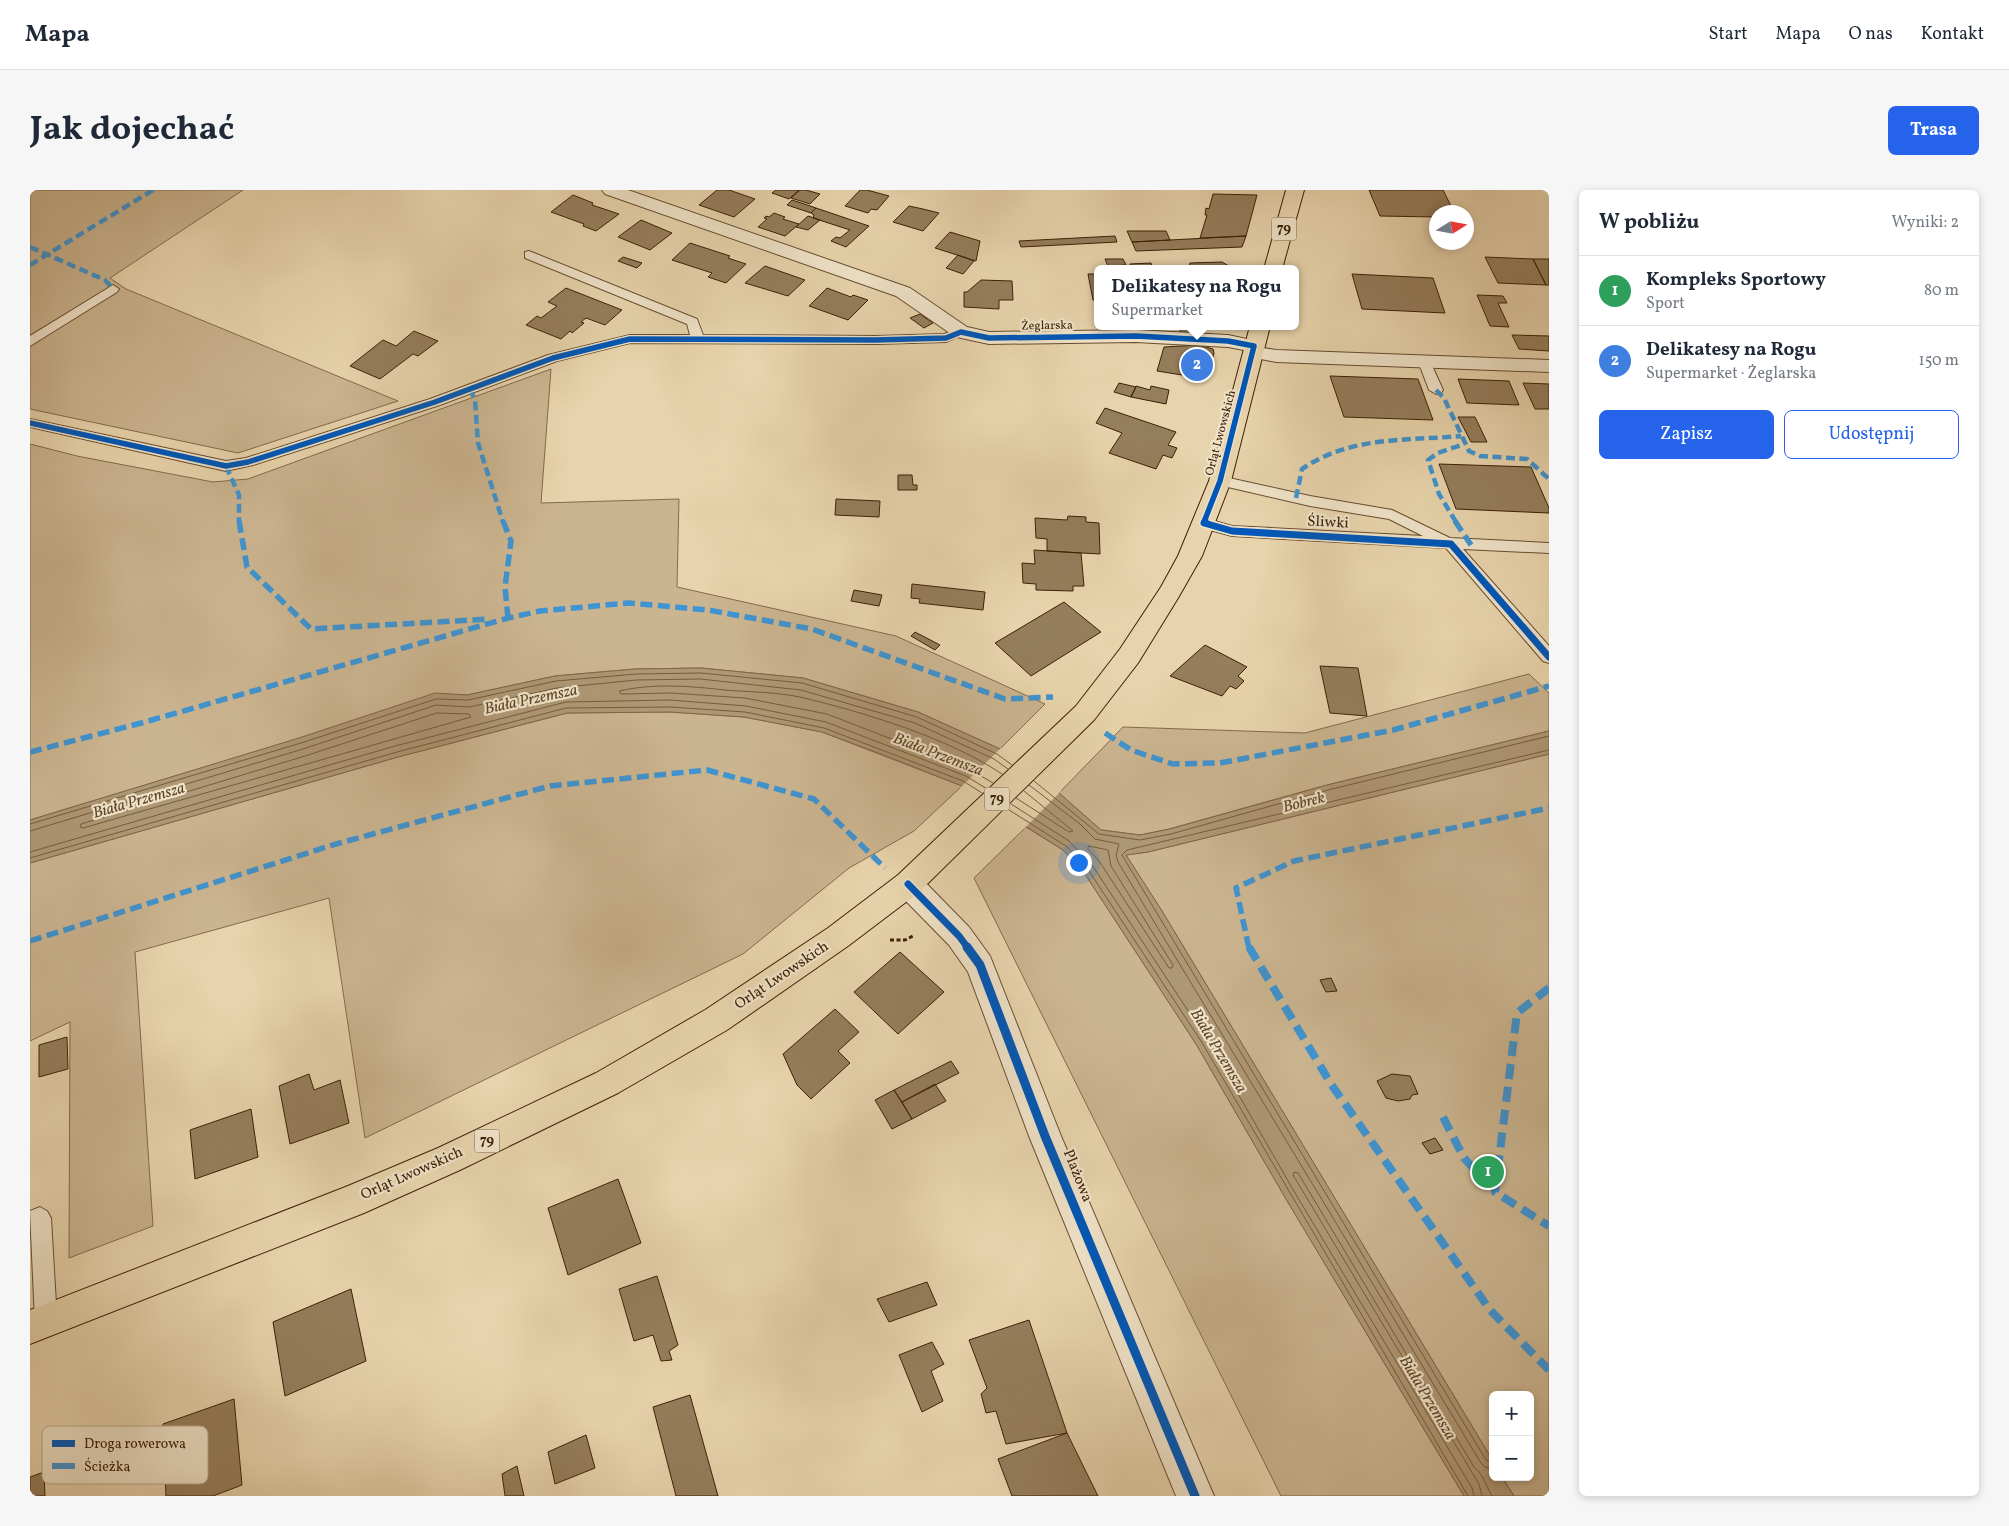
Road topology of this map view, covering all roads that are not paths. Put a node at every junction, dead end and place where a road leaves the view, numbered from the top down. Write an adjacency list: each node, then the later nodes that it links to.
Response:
1 (611, 190): 6 (street, Żeglarska)
2 (1295, 190): 4 (main road, 79)
3 (529, 255): 7 (lane)
4 (1274, 265)
5 (113, 288): 8 (lane)
6 (961, 332): 7 (lane); 9 (street, Żeglarska)
7 (697, 338): 13 (lane)
8 (30, 342)
9 (1256, 342): 10 (street); 14 (main road, Orląt Lwowskich / 79)
10 (1424, 361): 11 (street); 12 (lane)
11 (1549, 366)
12 (1436, 390)
13 (30, 423)
14 (1220, 481): 15 (main road, Orląt Lwowskich / 79); 16 (lane)
15 (1204, 524): 16 (lane, Śliwki); 19 (main road, Orląt Lwowskich / 79)
16 (1451, 544): 17 (lane, Śliwki); 18 (lane)
17 (1549, 548)
18 (1549, 657)
19 (908, 884): 21 (main road, Orląt Lwowskich / 79); 22 (street, Plażowa)
20 (30, 1222): 21 (lane)
21 (38, 1324)
22 (1195, 1496)

